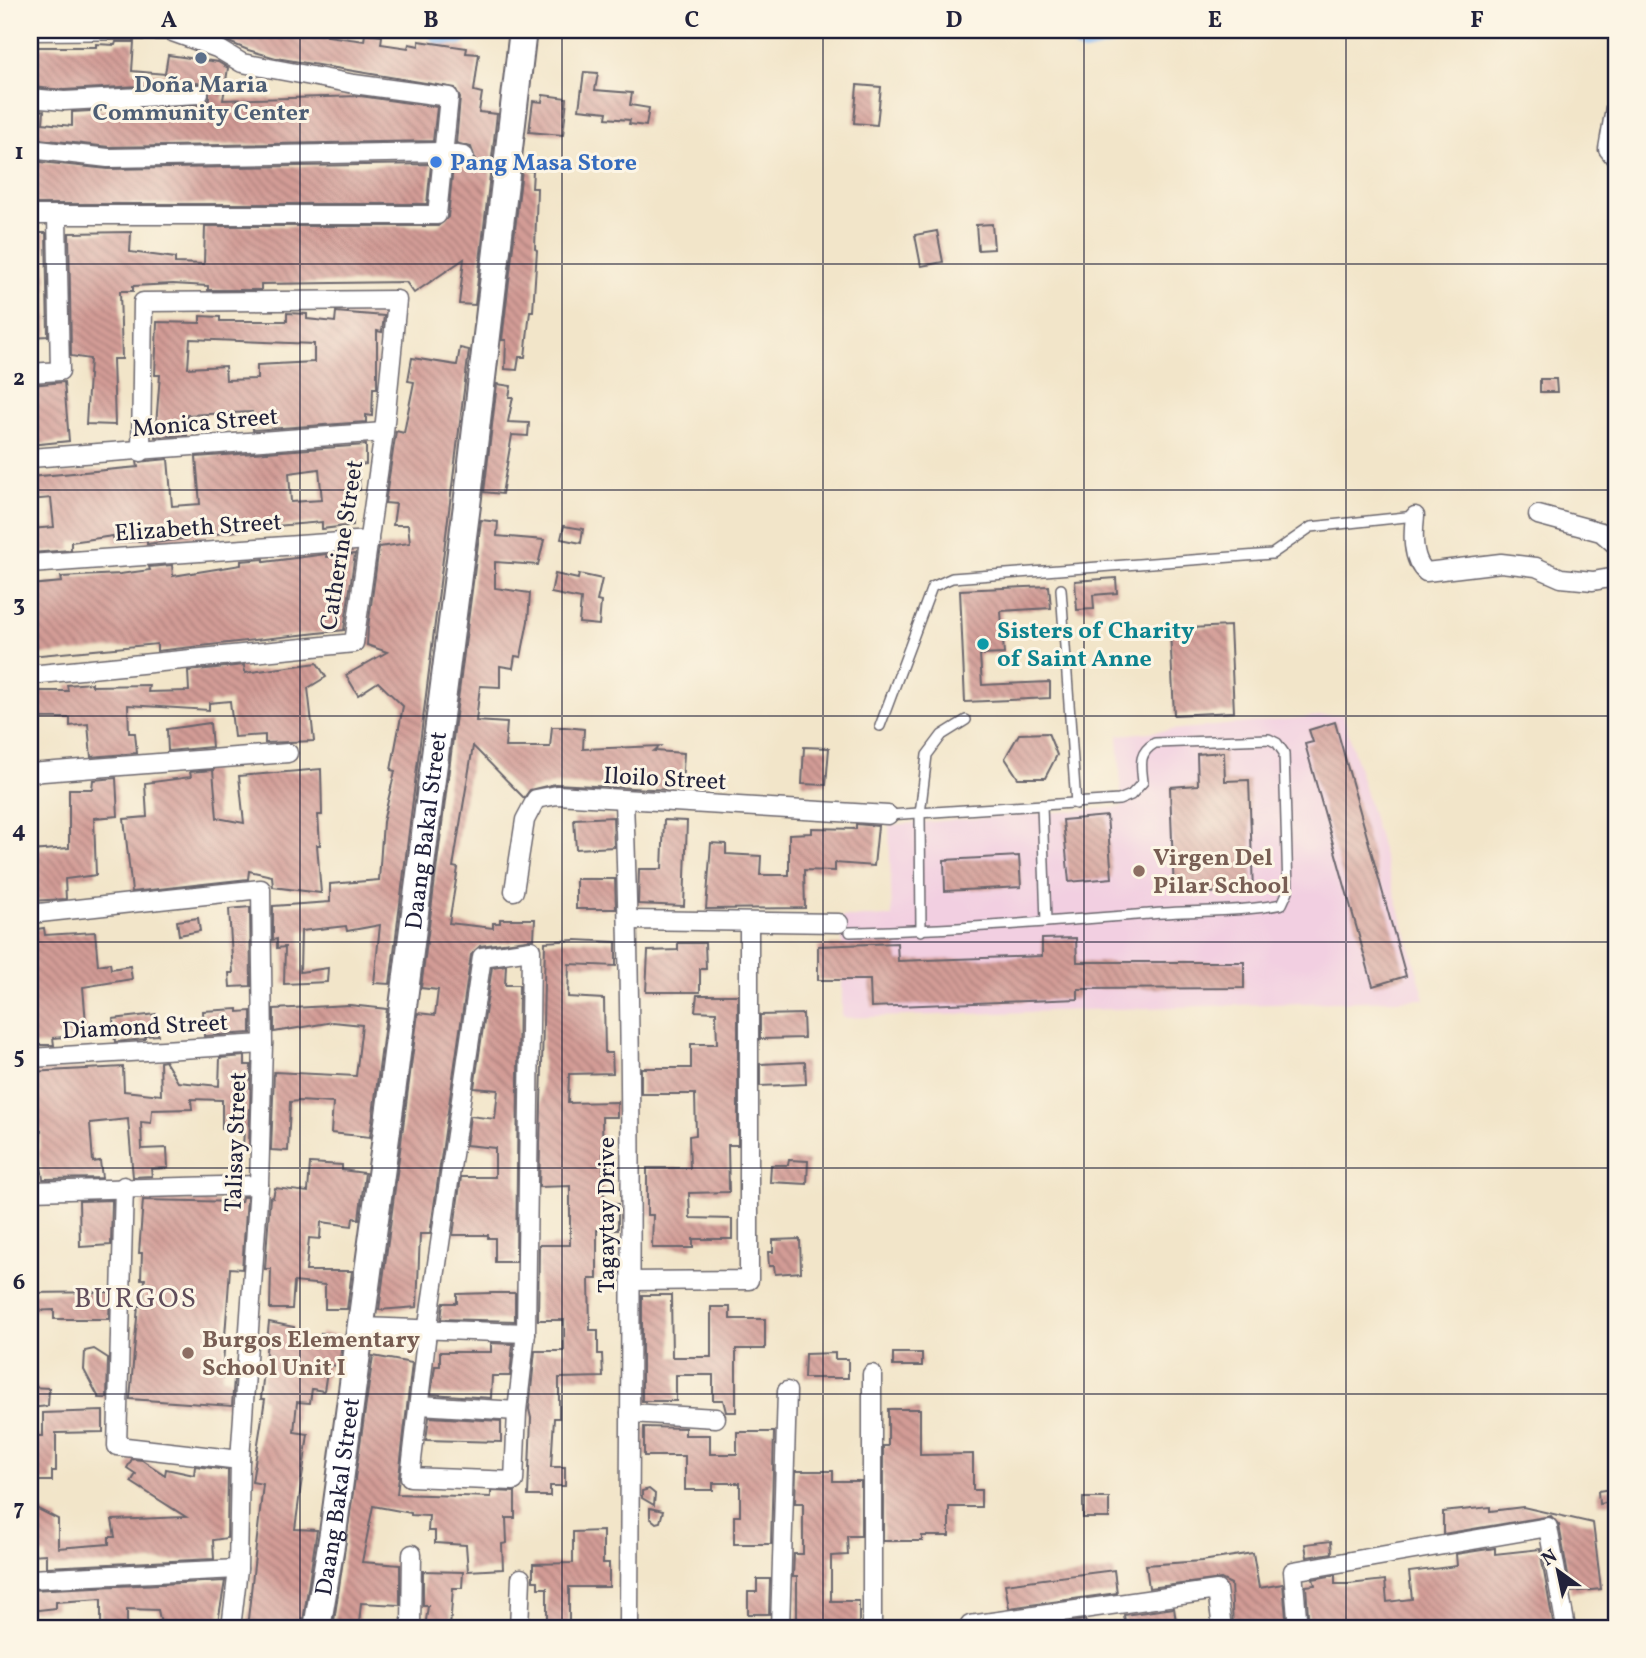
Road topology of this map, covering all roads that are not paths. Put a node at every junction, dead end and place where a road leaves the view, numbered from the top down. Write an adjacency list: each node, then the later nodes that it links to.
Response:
1 (523, 30): 46 (street, Daang Bakal Street)
2 (30, 31): 7 (street)
3 (199, 94): 4 (street)
4 (30, 98)
5 (1616, 102): 9 (street)
6 (30, 149): 7 (street)
7 (441, 152): 8 (street); 11 (street)
8 (464, 156)
9 (1616, 159)
10 (30, 215): 11 (street)
11 (57, 216): 12 (street)
12 (30, 373)
13 (384, 432): 14 (street, Monica Street); 14 (street, Catherine Street); 18 (street, Catherine Street)
14 (141, 452): 15 (street, Monica Street)
15 (30, 458)
16 (1538, 515): 19 (street)
17 (1415, 516): 21 (street); 25 (lane)
18 (369, 540): 20 (street, Elizabeth Street); 23 (street, Catherine Street)
19 (1616, 545)
20 (30, 564)
21 (1616, 577)
22 (1061, 589): 29 (lane)
23 (30, 675)
24 (966, 720): 31 (lane)
25 (880, 726)
26 (288, 753): 27 (street)
27 (30, 773)
28 (624, 801): 32 (street, Iloilo Street); 33 (street, Iloilo Street); 35 (street, Tagaytay Drive)
29 (1076, 804): 30 (lane); 36 (lane)
30 (1042, 805): 31 (lane); 36 (lane)
31 (920, 814): 32 (lane); 39 (lane)
32 (888, 815)
33 (514, 891)
34 (30, 914): 40 (street, Talisay Street)
35 (629, 920): 37 (street); 45 (street, Tagaytay Drive)
36 (1046, 922): 39 (lane)
37 (749, 924): 38 (street); 45 (street)
38 (845, 927): 39 (lane)
39 (921, 931)
40 (263, 1044): 41 (street, Diamond Street); 42 (street, Talisay Street)
41 (30, 1058)
42 (259, 1185): 43 (street); 55 (street, Talisay Street)
43 (124, 1186): 44 (street); 55 (street)
44 (30, 1191)
45 (631, 1282): 53 (street, Tagaytay Drive)
46 (362, 1327): 47 (street); 61 (street, Daang Bakal Street)
47 (427, 1332): 48 (street); 48 (street); 51 (street)
48 (526, 1333): 52 (street)
49 (872, 1374): 66 (street)
50 (787, 1391): 65 (street)
51 (420, 1405): 52 (street); 52 (street)
52 (517, 1411)
53 (630, 1413): 54 (street); 64 (street, Tagaytay Drive)
54 (716, 1418)
55 (240, 1460): 57 (street, Talisay Street)
56 (412, 1554): 62 (street)
57 (238, 1569): 59 (street); 60 (street, Talisay Street)
58 (521, 1578): 63 (street)
59 (30, 1579)
60 (231, 1628)
61 (317, 1628)
62 (411, 1628)
63 (519, 1628)
64 (629, 1628)
65 (779, 1628)
66 (872, 1628)
67 (971, 1628): 68 (street)
68 (1222, 1628)
69 (1298, 1628): 70 (street)
70 (1566, 1628)

